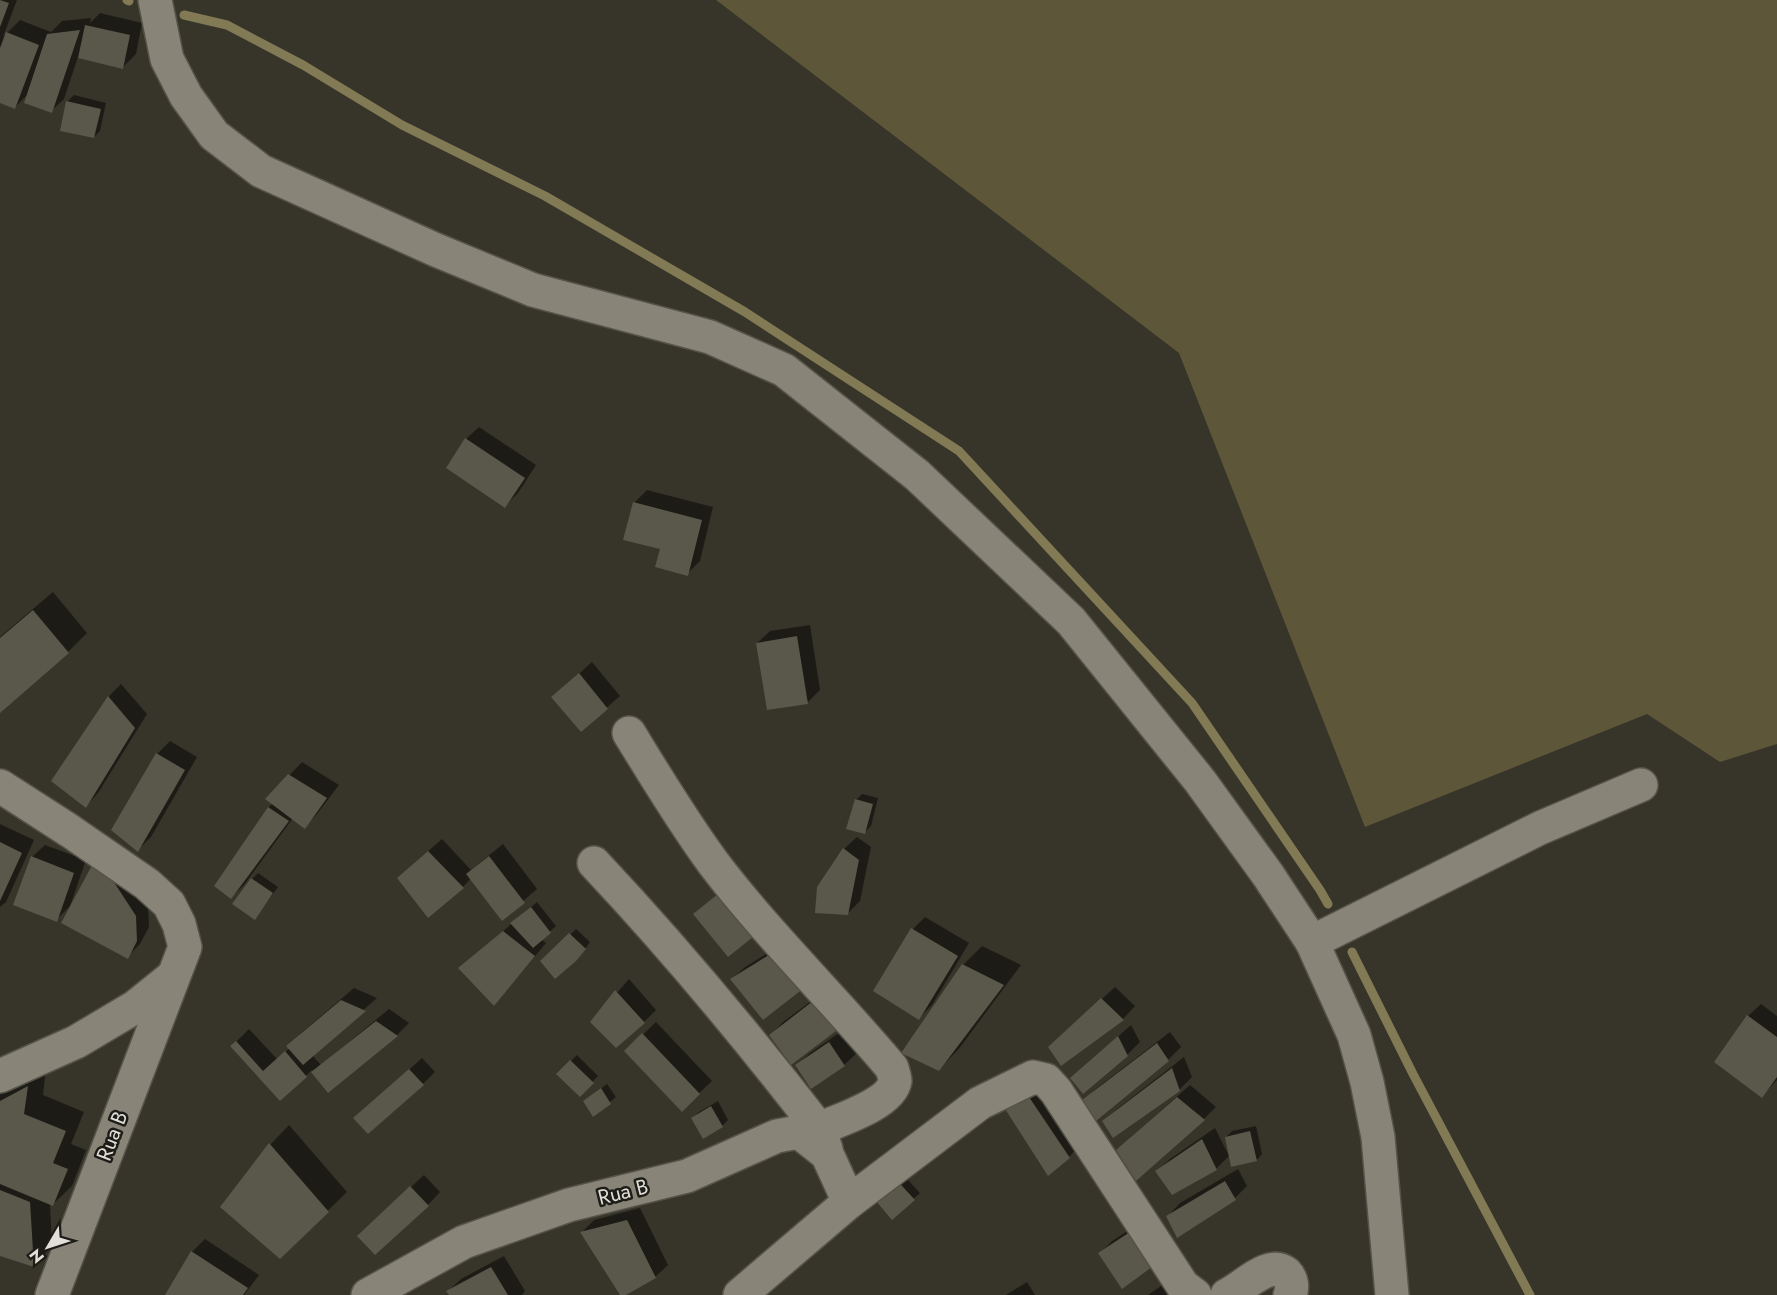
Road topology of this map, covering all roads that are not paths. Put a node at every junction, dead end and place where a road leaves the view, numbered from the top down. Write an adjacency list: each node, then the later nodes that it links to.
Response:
1 (155, 0): 6 (street)
2 (629, 733): 9 (street)
3 (1641, 785): 6 (street)
4 (0, 786): 7 (street, Rua B)
5 (594, 863): 9 (street)
6 (1312, 942): 17 (street)
7 (173, 977): 8 (street); 11 (street, Rua B)
8 (0, 1076)
9 (823, 1142): 10 (street, Rua B); 12 (street, Rua B)
10 (849, 1202): 13 (street); 14 (street)
11 (52, 1295)
12 (368, 1295)
13 (740, 1295)
14 (1195, 1295)
15 (1227, 1295): 16 (street)
16 (1290, 1295)
17 (1392, 1295)

